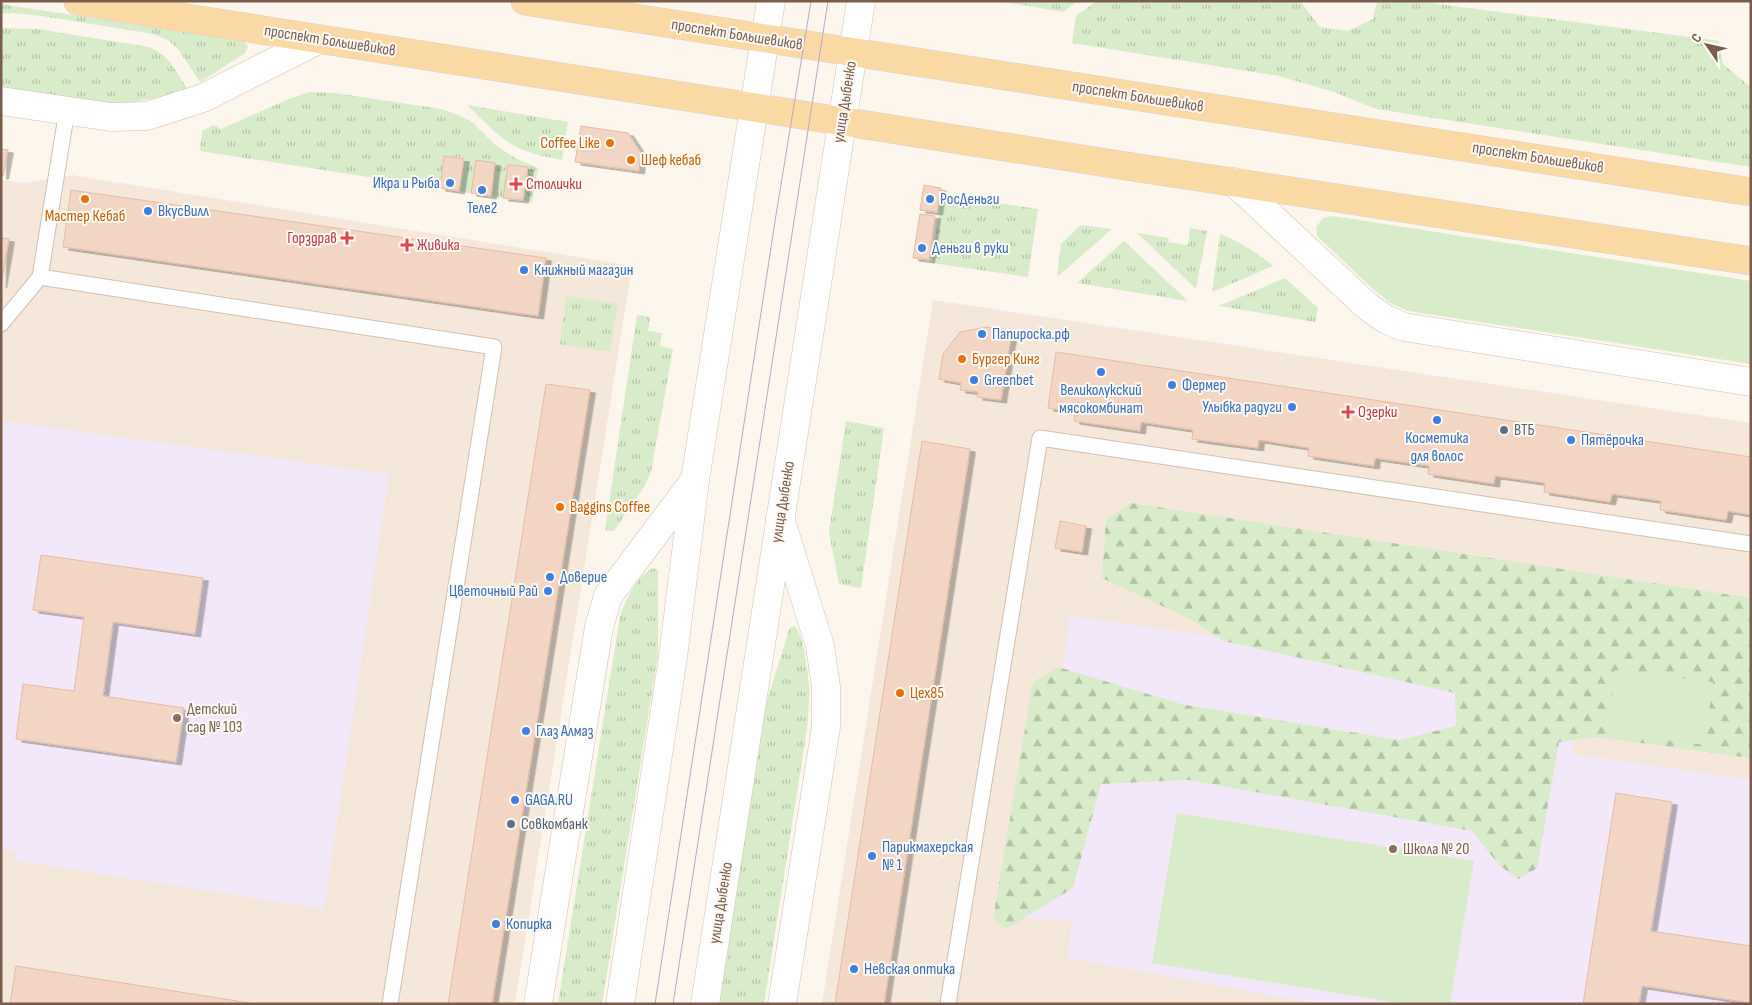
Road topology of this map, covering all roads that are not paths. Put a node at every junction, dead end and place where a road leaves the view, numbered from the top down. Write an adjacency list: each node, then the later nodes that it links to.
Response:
1 (78, 1): 5 (main road, проспект Большевиков)
2 (524, 1): 6 (main road, проспект Большевиков)
3 (770, 1): 6 (main road)
4 (861, 1): 7 (main road, улица Дыбенко)
5 (320, 39): 9 (main road, проспект Большевиков); 10 (main road)
6 (765, 39): 7 (main road, проспект Большевиков); 9 (main road)
7 (853, 52): 11 (main road, улица Дыбенко); 13 (main road, проспект Большевиков)
8 (1, 100): 10 (main road)
9 (754, 108): 11 (main road, проспект Большевиков); 18 (main road)
10 (67, 110): 15 (lane)
11 (842, 122): 12 (main road, проспект Большевиков); 19 (main road, улица Дыбенко)
12 (1234, 182): 14 (main road, проспект Большевиков); 17 (main road)
13 (1751, 192)
14 (1751, 261)
15 (40, 277): 16 (lane); 21 (lane)
16 (1, 324)
17 (1751, 382)
18 (695, 480): 22 (main road); 23 (main road)
19 (780, 518): 24 (main road, улица Дыбенко); 25 (main road)
20 (1751, 544): 26 (lane)
21 (390, 1004)
22 (538, 1004)
23 (620, 1004)
24 (705, 1004)
25 (782, 1004)
26 (948, 1004)

